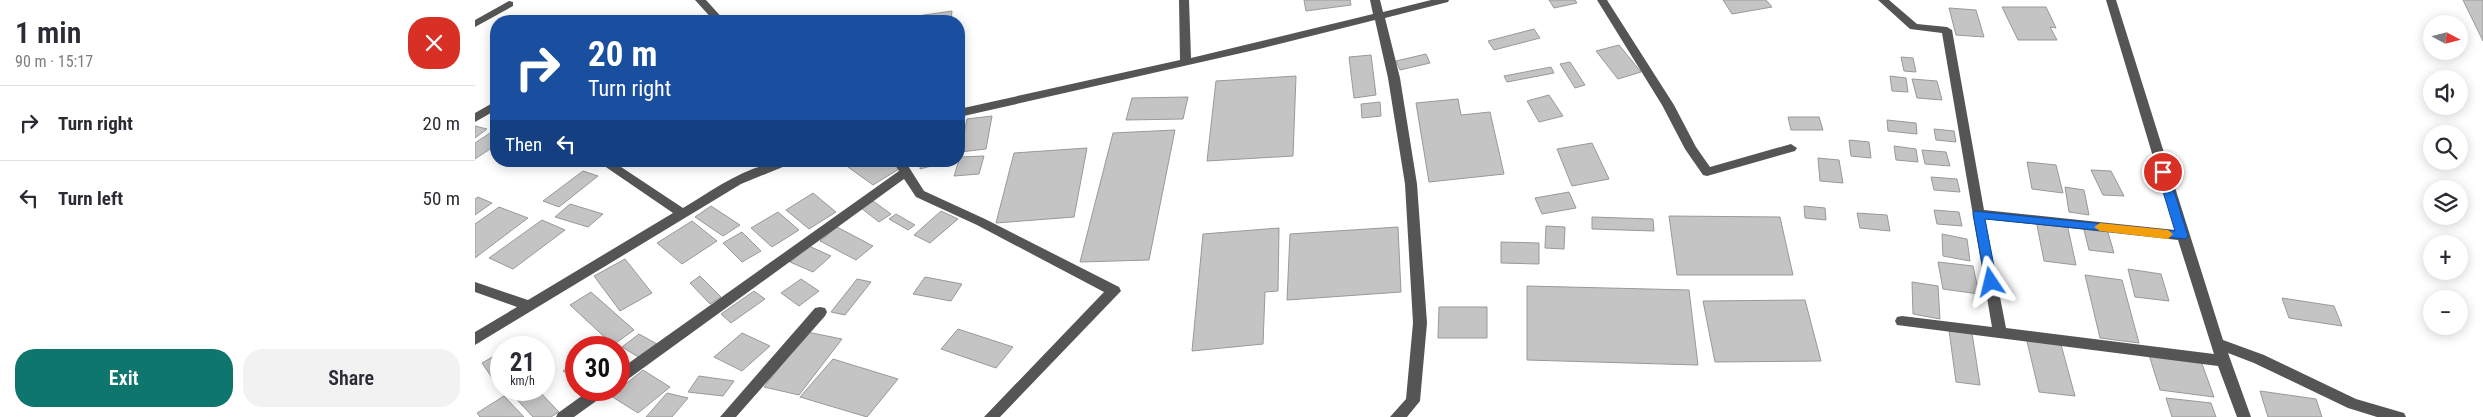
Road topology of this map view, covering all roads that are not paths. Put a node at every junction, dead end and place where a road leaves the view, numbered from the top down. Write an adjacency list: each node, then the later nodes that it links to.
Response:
1 (700, 0): 11 (street)
2 (1184, 0): 14 (street)
3 (1375, 0): 12 (street)
4 (1443, 0): 12 (street)
5 (1602, 0): 16 (street)
6 (1883, 0): 21 (street)
7 (2111, 0): 22 (street)
8 (509, 4): 10 (street)
9 (490, 15): 13 (street)
10 (490, 15)
11 (714, 15)
12 (1380, 16): 14 (street); 36 (street)
13 (475, 24)
14 (1185, 62): 15 (street)
15 (965, 112)
16 (1791, 148)
17 (612, 167): 20 (street)
18 (771, 167): 20 (street)
19 (903, 167): 31 (street); 35 (street)
20 (682, 213): 24 (street)
21 (1978, 214): 22 (street); 27 (street)
22 (2182, 236): 29 (street)
23 (475, 287): 24 (street)
24 (529, 306): 28 (street)
25 (820, 312): 34 (street)
26 (1903, 321): 27 (street)
27 (2000, 332): 30 (street)
28 (475, 338)
29 (2217, 344): 30 (street); 38 (street)
30 (2223, 361): 37 (street)
31 (630, 370)
32 (586, 401): 33 (street)
33 (563, 417)
34 (727, 417)
35 (991, 417)
36 (1397, 417)
37 (2244, 417)
38 (2399, 417)

